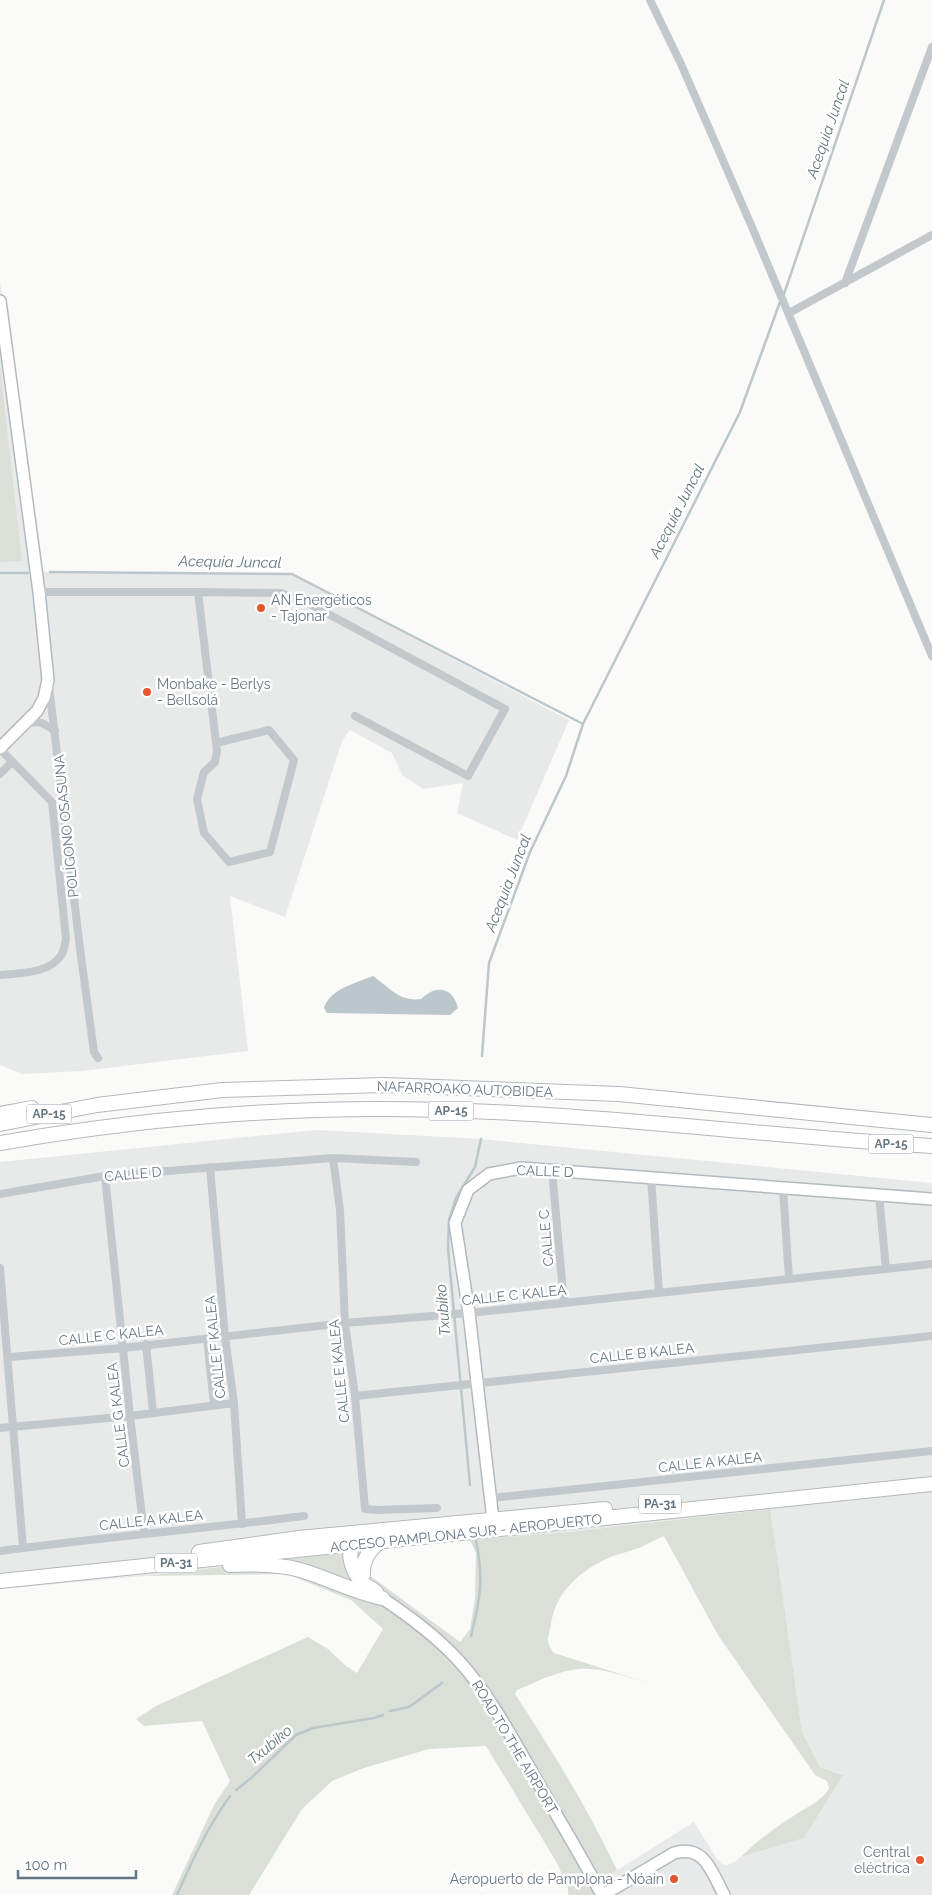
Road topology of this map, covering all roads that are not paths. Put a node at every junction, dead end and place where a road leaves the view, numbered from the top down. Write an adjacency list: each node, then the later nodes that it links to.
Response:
1 (650, 0): 6 (street)
2 (932, 47): 4 (street)
3 (932, 235): 4 (street)
4 (845, 283): 6 (street)
5 (0, 301): 7 (street, POLÍGONO OSASUNA)
6 (790, 314): 9 (street)
7 (39, 592): 8 (street); 10 (street, POLÍGONO OSASUNA)
8 (198, 592): 11 (street); 14 (street)
9 (932, 656)
10 (48, 680): 12 (street); 13 (street, POLÍGONO OSASUNA)
11 (355, 716)
12 (26, 724): 13 (street); 15 (street)
13 (55, 731): 19 (street, POLÍGONO OSASUNA)
14 (216, 743): 14 (street)
15 (0, 748): 16 (street)
16 (12, 762): 17 (street); 18 (street)
17 (0, 774)
18 (0, 975)
19 (98, 1058)
20 (222, 1090): 21 (highway); 22 (highway, NAFARROAKO AUTOBIDEA / AP-15); 23 (highway, NAFARROAKO AUTOBIDEA / AP-15)
21 (0, 1114)
22 (0, 1124)
23 (932, 1124)
24 (849, 1141): 25 (highway, NAFARROAKO AUTOBIDEA / AP-15); 26 (highway, AP-15); 27 (highway)
25 (0, 1144)
26 (932, 1146)
27 (932, 1156)
28 (333, 1158): 29 (street, CALLE D); 30 (street, CALLE D); 45 (street, CALLE E KALEA)
29 (416, 1162)
30 (210, 1167): 32 (street, CALLE D); 47 (street, CALLE F KALEA)
31 (552, 1170): 33 (street, CALLE D); 43 (street, CALLE C); 44 (street, CALLE D)
32 (105, 1176): 35 (street, CALLE D); 50 (street, CALLE G KALEA)
33 (651, 1178): 34 (street, CALLE D); 42 (street)
34 (783, 1188): 36 (street, CALLE D); 41 (street)
35 (0, 1194)
36 (878, 1195): 37 (street, CALLE D); 40 (street)
37 (932, 1199)
38 (932, 1264): 40 (street, CALLE C KALEA)
39 (0, 1268): 51 (street)
40 (886, 1269): 41 (street, CALLE C KALEA)
41 (789, 1279): 42 (street, CALLE C KALEA)
42 (658, 1293): 43 (street, CALLE C KALEA)
43 (564, 1303): 44 (street, CALLE C KALEA)
44 (469, 1313): 45 (street, CALLE C KALEA); 52 (street, CALLE D)
45 (346, 1323): 47 (street, CALLE C KALEA); 53 (street, CALLE E KALEA)
46 (932, 1336): 52 (street, CALLE B KALEA)
47 (225, 1337): 48 (street, CALLE C KALEA); 54 (street, CALLE F KALEA)
48 (206, 1338): 49 (street, CALLE C KALEA); 55 (street)
49 (146, 1344): 50 (street, CALLE C KALEA); 56 (street)
50 (123, 1348): 51 (street, CALLE C KALEA); 57 (street, CALLE G KALEA)
51 (8, 1358): 58 (street)
52 (471, 1383): 53 (street, CALLE B KALEA); 63 (street, CALLE D)
53 (355, 1396): 64 (street, CALLE E KALEA)
54 (234, 1403): 55 (street); 67 (street, CALLE F KALEA)
55 (214, 1405): 56 (street)
56 (153, 1412): 57 (street)
57 (130, 1416): 58 (street); 69 (street, CALLE G KALEA)
58 (14, 1426): 59 (street); 73 (street)
59 (0, 1428)
60 (932, 1452): 63 (street, CALLE A KALEA)
61 (932, 1477): 66 (highway, ACCESO PAMPLONA SUR - AEROPUERTO / PA-31)
62 (932, 1484): 71 (highway, ACCESO PAMPLONA SUR - AEROPUERTO / PA-31)
63 (491, 1498): 66 (street, CALLE D)
64 (437, 1508)
65 (304, 1516): 67 (street, CALLE A KALEA)
66 (493, 1520): 68 (highway, ACCESO PAMPLONA SUR - AEROPUERTO / PA-31)
67 (242, 1524): 69 (street, CALLE A KALEA)
68 (388, 1529): 70 (highway, ACCESO PAMPLONA SUR - AEROPUERTO / PA-31); 72 (highway)
69 (144, 1532): 73 (street, CALLE A KALEA)
70 (299, 1538): 72 (highway); 76 (highway, ACCESO PAMPLONA SUR - AEROPUERTO / PA-31)
71 (379, 1542): 72 (highway, ACCESO PAMPLONA SUR - AEROPUERTO / PA-31); 77 (highway)
72 (352, 1545): 75 (highway, ACCESO PAMPLONA SUR - AEROPUERTO / PA-31); 77 (highway); 79 (highway)
73 (23, 1548): 74 (street, CALLE A KALEA)
74 (0, 1551)
75 (142, 1567): 78 (highway, ACCESO PAMPLONA SUR - AEROPUERTO / PA-31); 79 (highway)
76 (0, 1573)
77 (363, 1575): 79 (highway)
78 (0, 1581)
79 (377, 1593): 80 (street, ROAD TO THE AIRPORT)
80 (603, 1895): 81 (street, ROAD TO THE AIRPORT)
81 (724, 1895)

